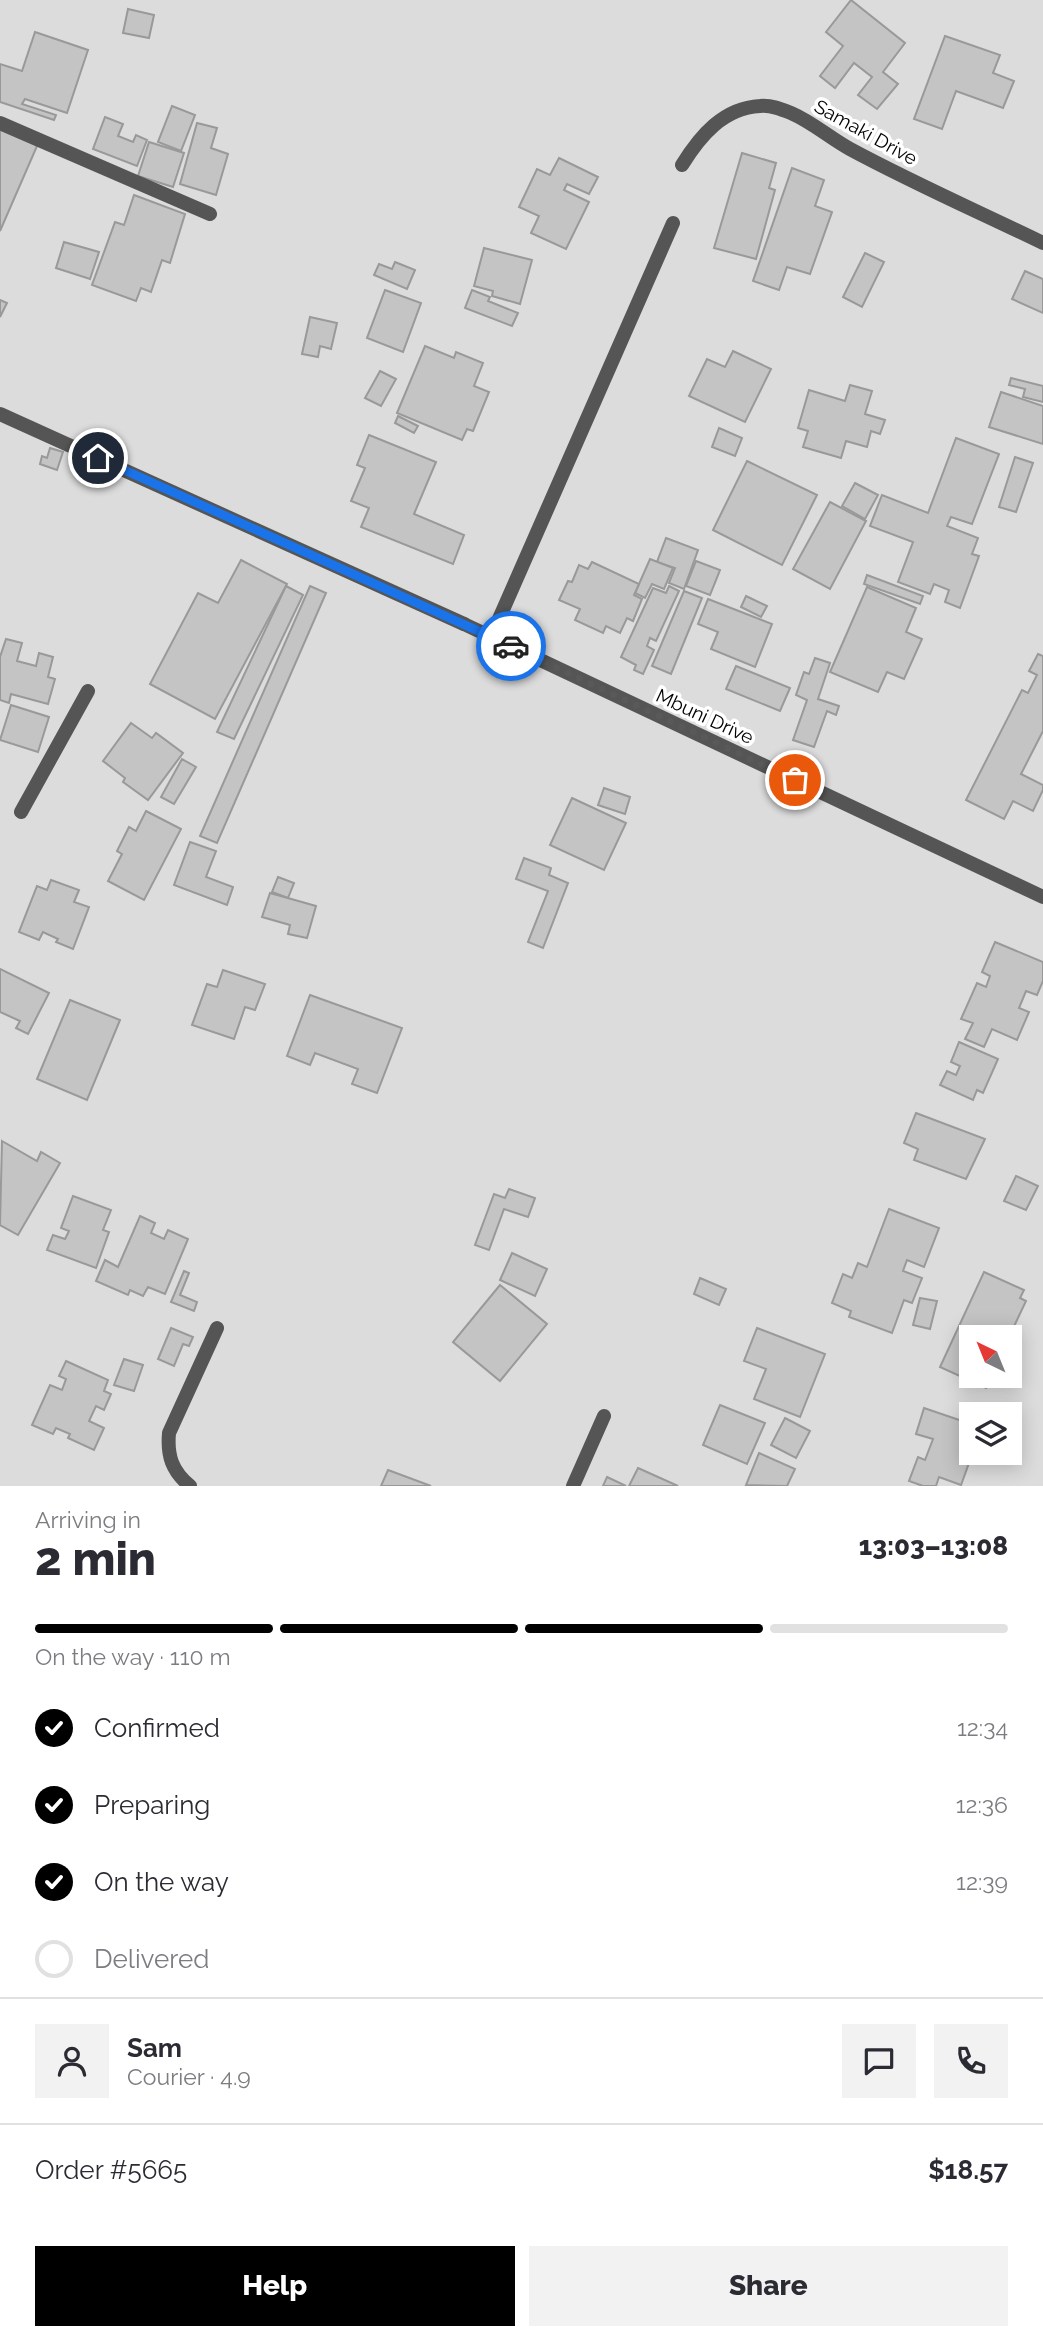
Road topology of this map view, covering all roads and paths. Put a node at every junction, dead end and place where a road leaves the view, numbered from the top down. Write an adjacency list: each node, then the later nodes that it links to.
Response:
1 (0, 123): 3 (street)
2 (682, 165): 5 (street, Samaki Drive)
3 (210, 214)
4 (673, 223): 7 (street)
5 (1043, 243)
6 (0, 414): 7 (street, Mbuni Drive)
7 (491, 637): 10 (street, Mbuni Drive)
8 (88, 691): 9 (street)
9 (21, 812)
10 (1043, 897)
11 (217, 1328): 13 (street)
12 (604, 1416): 14 (street)
13 (190, 1486)
14 (573, 1486)

